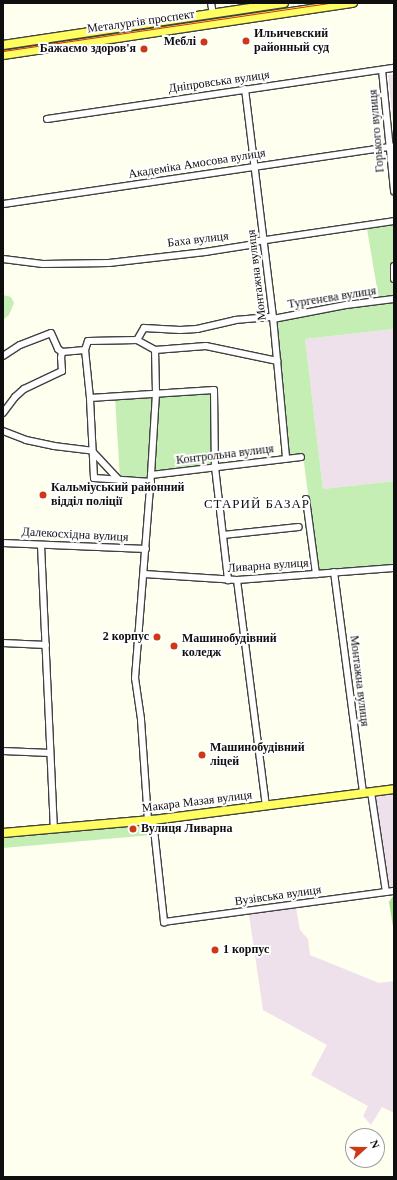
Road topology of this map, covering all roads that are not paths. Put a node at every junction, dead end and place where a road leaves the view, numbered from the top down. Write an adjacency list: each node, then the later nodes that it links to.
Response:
1 (211, 3): 5 (street)
2 (284, 3): 5 (main road, Металургів проспект)
3 (354, 3): 4 (main road, Металургів проспект)
4 (301, 7): 6 (main road, Металургів проспект)
5 (213, 14): 6 (main road); 7 (main road, Металургів проспект)
6 (214, 24): 8 (main road, Металургів проспект)
7 (3, 45)
8 (3, 55)
9 (394, 68): 10 (street, Дніпровська вулиця)
10 (382, 70): 11 (street, Дніпровська вулиця); 13 (street, Горького вулиця)
11 (245, 89): 12 (street, Дніпровська вулиця); 14 (street, Монтажна вулиця)
12 (47, 119)
13 (392, 146): 14 (street, Академіка Амосова вулиця); 15 (street, Горького вулиця)
14 (254, 165): 16 (street, Академіка Амосова вулиця); 18 (street, Монтажна вулиця)
15 (394, 191)
16 (3, 204)
17 (394, 222): 18 (street, Баха вулиця)
18 (264, 240): 19 (street, Баха вулиця); 23 (street, Монтажна вулиця)
19 (3, 259)
20 (394, 266): 21 (street)
21 (394, 279)
22 (394, 299): 23 (street, Тургенєва вулиця)
23 (273, 318): 24 (street, Тургенєва вулиця); 29 (street, Монтажна вулиця)
24 (137, 340): 25 (street); 26 (street)
25 (85, 350): 27 (street); 31 (street)
26 (155, 350): 29 (street); 30 (street)
27 (62, 352): 28 (street); 32 (street)
28 (3, 356)
29 (277, 361): 36 (street, Монтажна вулиця)
30 (156, 393): 31 (street); 37 (street); 38 (street)
31 (90, 398): 34 (street)
32 (3, 413)
33 (3, 431): 34 (street)
34 (92, 451): 39 (street); 39 (street)
35 (301, 457): 36 (street, Контрольна вулиця)
36 (286, 458): 37 (street, Контрольна вулиця)
37 (215, 467): 38 (street, Контрольна вулиця); 43 (street)
38 (151, 475): 40 (street)
39 (119, 480): 40 (street)
40 (151, 482): 46 (street)
41 (306, 500): 50 (street)
42 (298, 528): 43 (street)
43 (223, 536): 51 (street)
44 (3, 543): 45 (street, Далекосхідна вулиця)
45 (41, 545): 46 (street, Далекосхідна вулиця); 54 (street)
46 (146, 549): 49 (street)
47 (394, 568): 48 (street, Ливарна вулиця)
48 (334, 572): 50 (street, Ливарна вулиця); 59 (street, Монтажна вулиця)
49 (144, 574): 51 (street, Ливарна вулиця); 61 (street)
50 (316, 574): 52 (street, Ливарна вулиця)
51 (228, 580): 52 (street, Ливарна вулиця)
52 (237, 580): 60 (street)
53 (3, 643): 54 (street)
54 (46, 645): 56 (street)
55 (3, 751): 56 (street)
56 (50, 753): 62 (street)
57 (394, 789): 58 (main road, Макара Мазая вулиця)
58 (371, 792): 59 (main road, Макара Мазая вулиця); 65 (street)
59 (363, 793): 60 (main road, Макара Мазая вулиця)
60 (266, 805): 61 (main road, Макара Мазая вулиця)
61 (151, 820): 62 (main road, Макара Мазая вулиця); 65 (street, Вузівська вулиця)
62 (54, 828): 63 (main road, Макара Мазая вулиця)
63 (3, 833)
64 (394, 891): 65 (street, Вузівська вулиця)
65 (386, 892)

